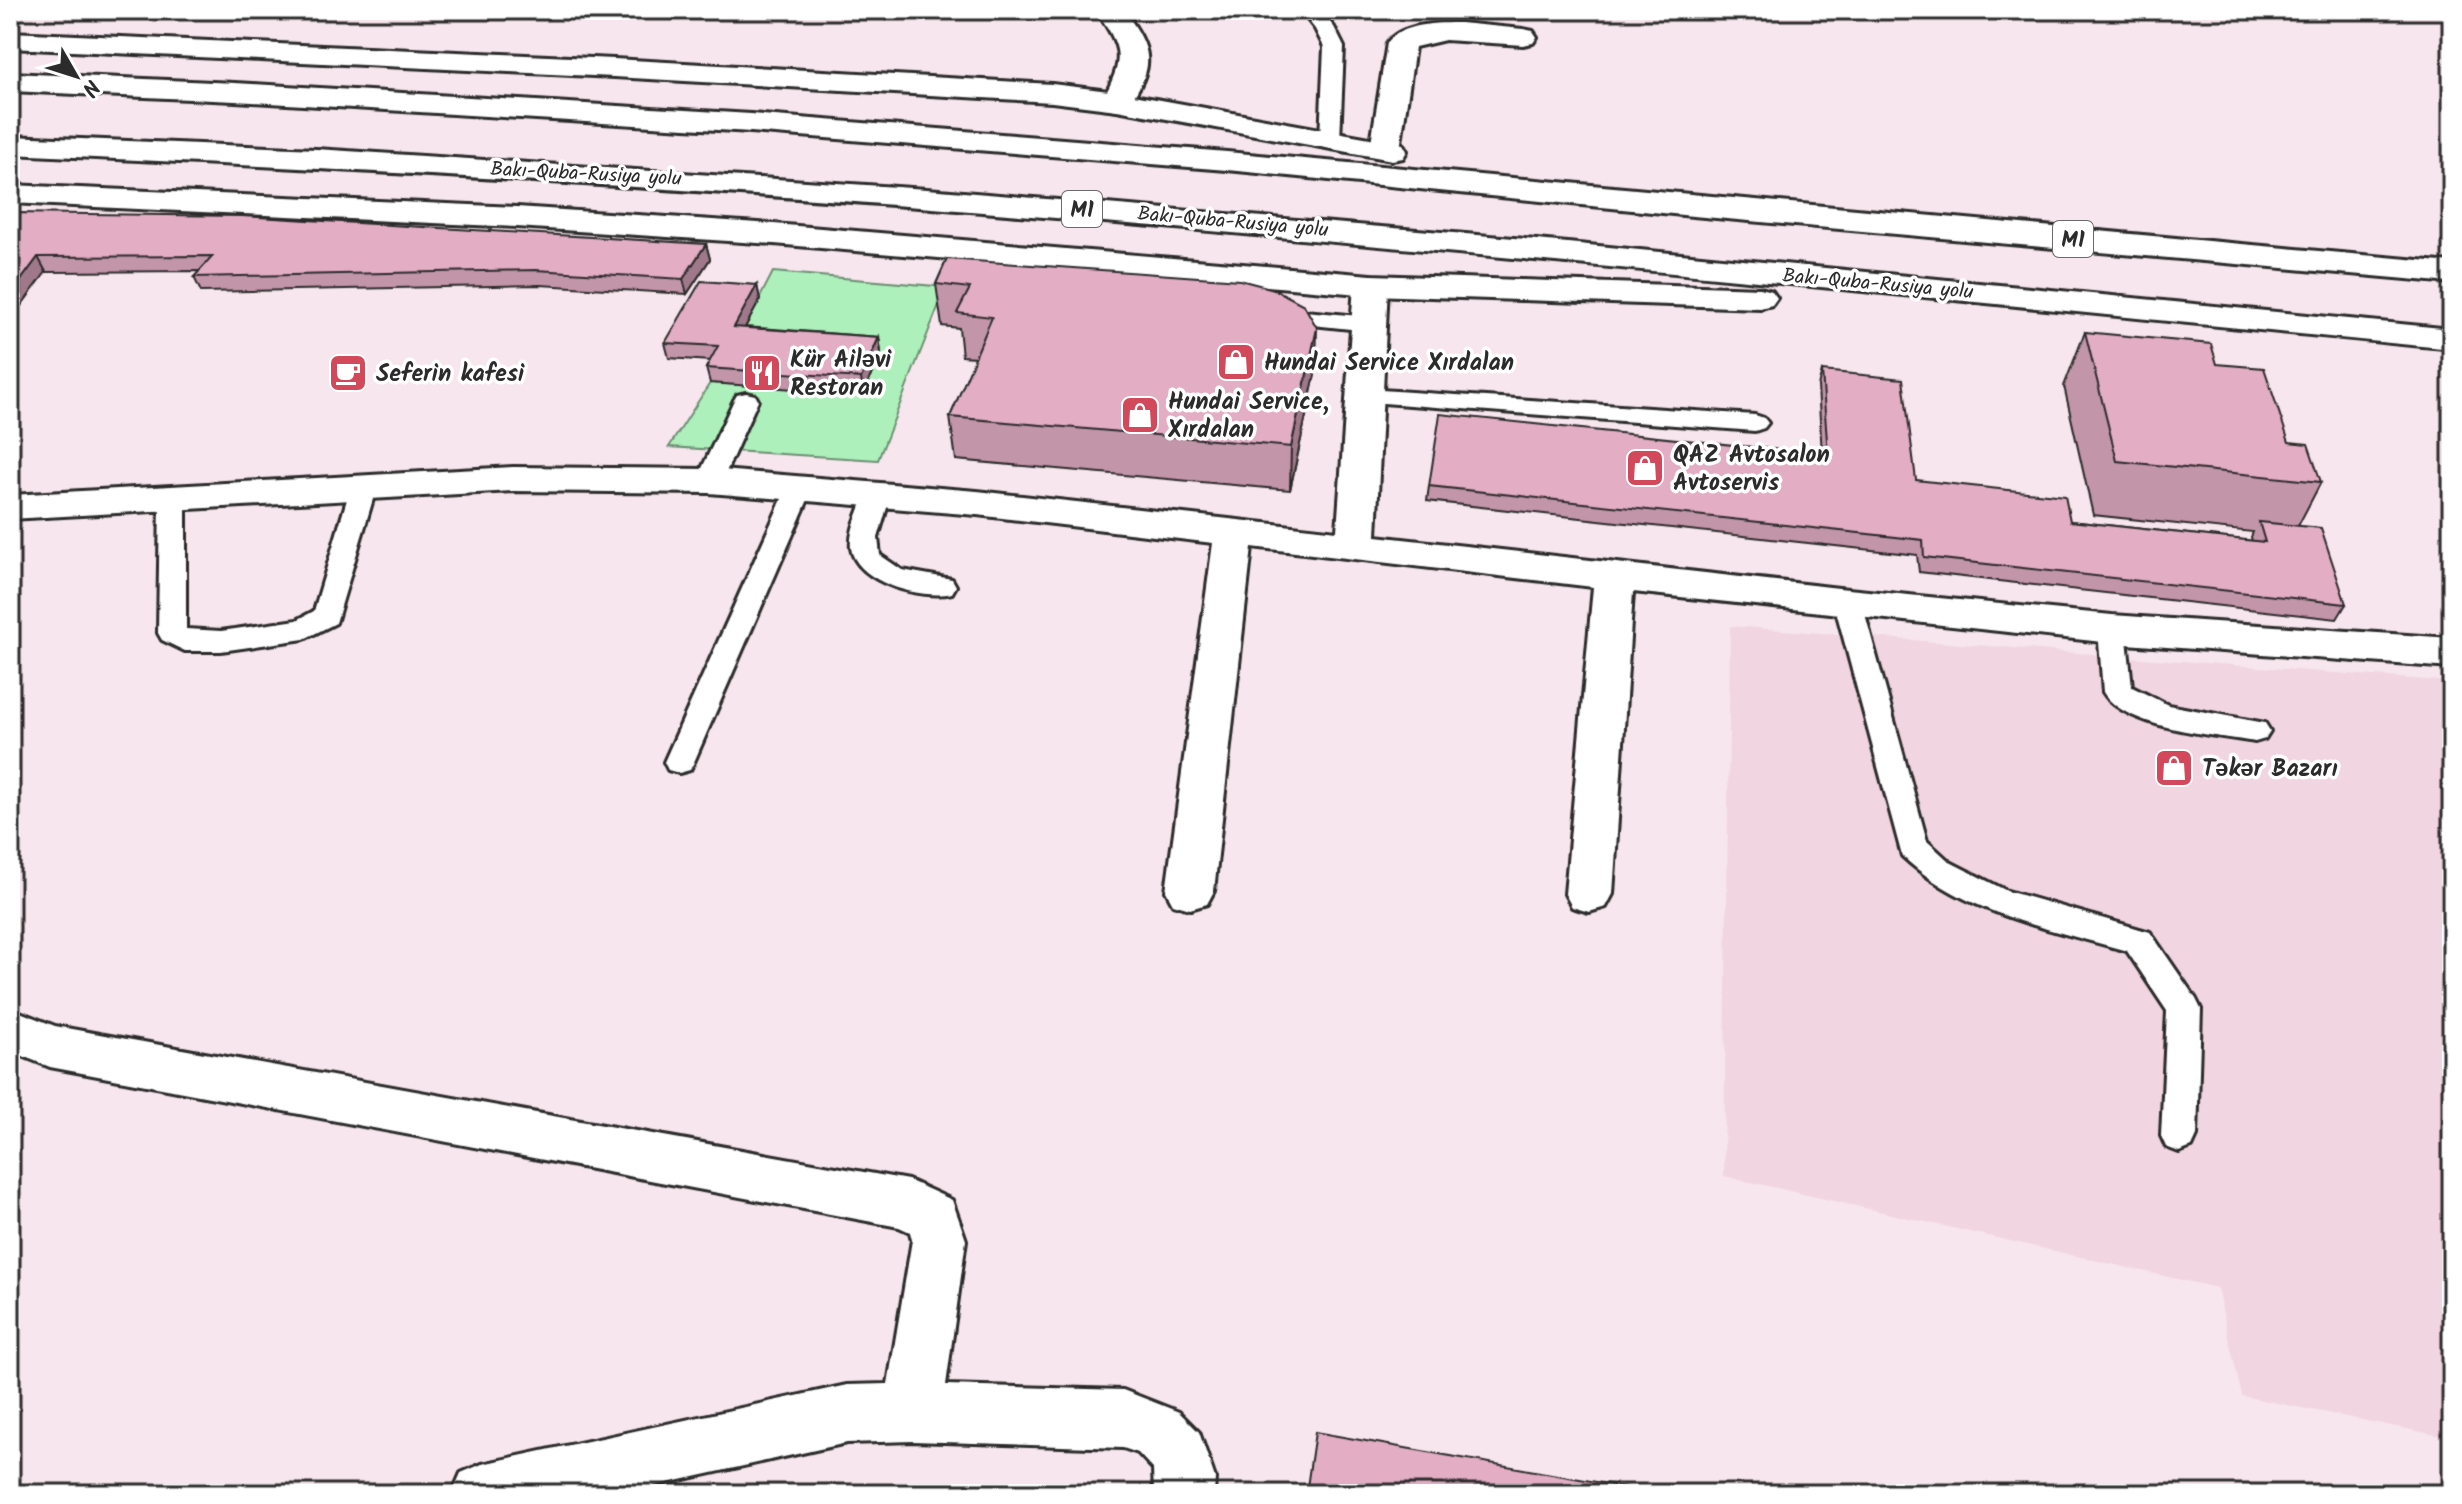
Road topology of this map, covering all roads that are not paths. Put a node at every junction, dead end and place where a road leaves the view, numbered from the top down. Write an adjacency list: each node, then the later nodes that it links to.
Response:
1 (1110, 10): 6 (main road)
2 (1309, 10): 7 (lane)
3 (1523, 37): 9 (main road)
4 (10, 40): 6 (main road)
5 (10, 82): 11 (main road, M1)
6 (1117, 101): 7 (main road)
7 (1330, 139): 9 (main road)
8 (10, 145): 14 (main road, Bakı-Quba-Rusiya yolu / M1)
9 (1385, 149): 11 (main road)
10 (10, 194): 13 (main road)
11 (1693, 206): 12 (main road, M1)
12 (2452, 273)
13 (1371, 285): 14 (main road); 16 (main road)
14 (2151, 309): 17 (main road, Bakı-Quba-Rusiya yolu / M1)
15 (1243, 313): 16 (lane)
16 (1370, 324): 18 (main road)
17 (2452, 339)
18 (1366, 396): 20 (lane); 28 (main road)
19 (746, 400): 21 (lane)
20 (1755, 423)
21 (709, 481): 22 (main road); 23 (main road)
22 (800, 488): 24 (main road); 35 (lane)
23 (363, 489): 25 (main road); 25 (lane)
24 (878, 494): 27 (main road); 30 (lane)
25 (173, 499): 26 (main road)
26 (10, 507)
27 (1234, 534): 28 (main road); 36 (main road)
28 (1356, 545): 29 (main road)
29 (1614, 577): 31 (main road); 37 (main road)
30 (942, 586)
31 (1848, 603): 32 (main road); 39 (lane)
32 (2112, 629): 33 (main road); 34 (lane)
33 (2452, 653)
34 (2255, 731)
35 (679, 762)
36 (1190, 891)
37 (1589, 894)
38 (10, 1029): 40 (main road)
39 (2179, 1136)
40 (913, 1412): 41 (main road); 42 (main road)
41 (482, 1494)
42 (1184, 1494)

